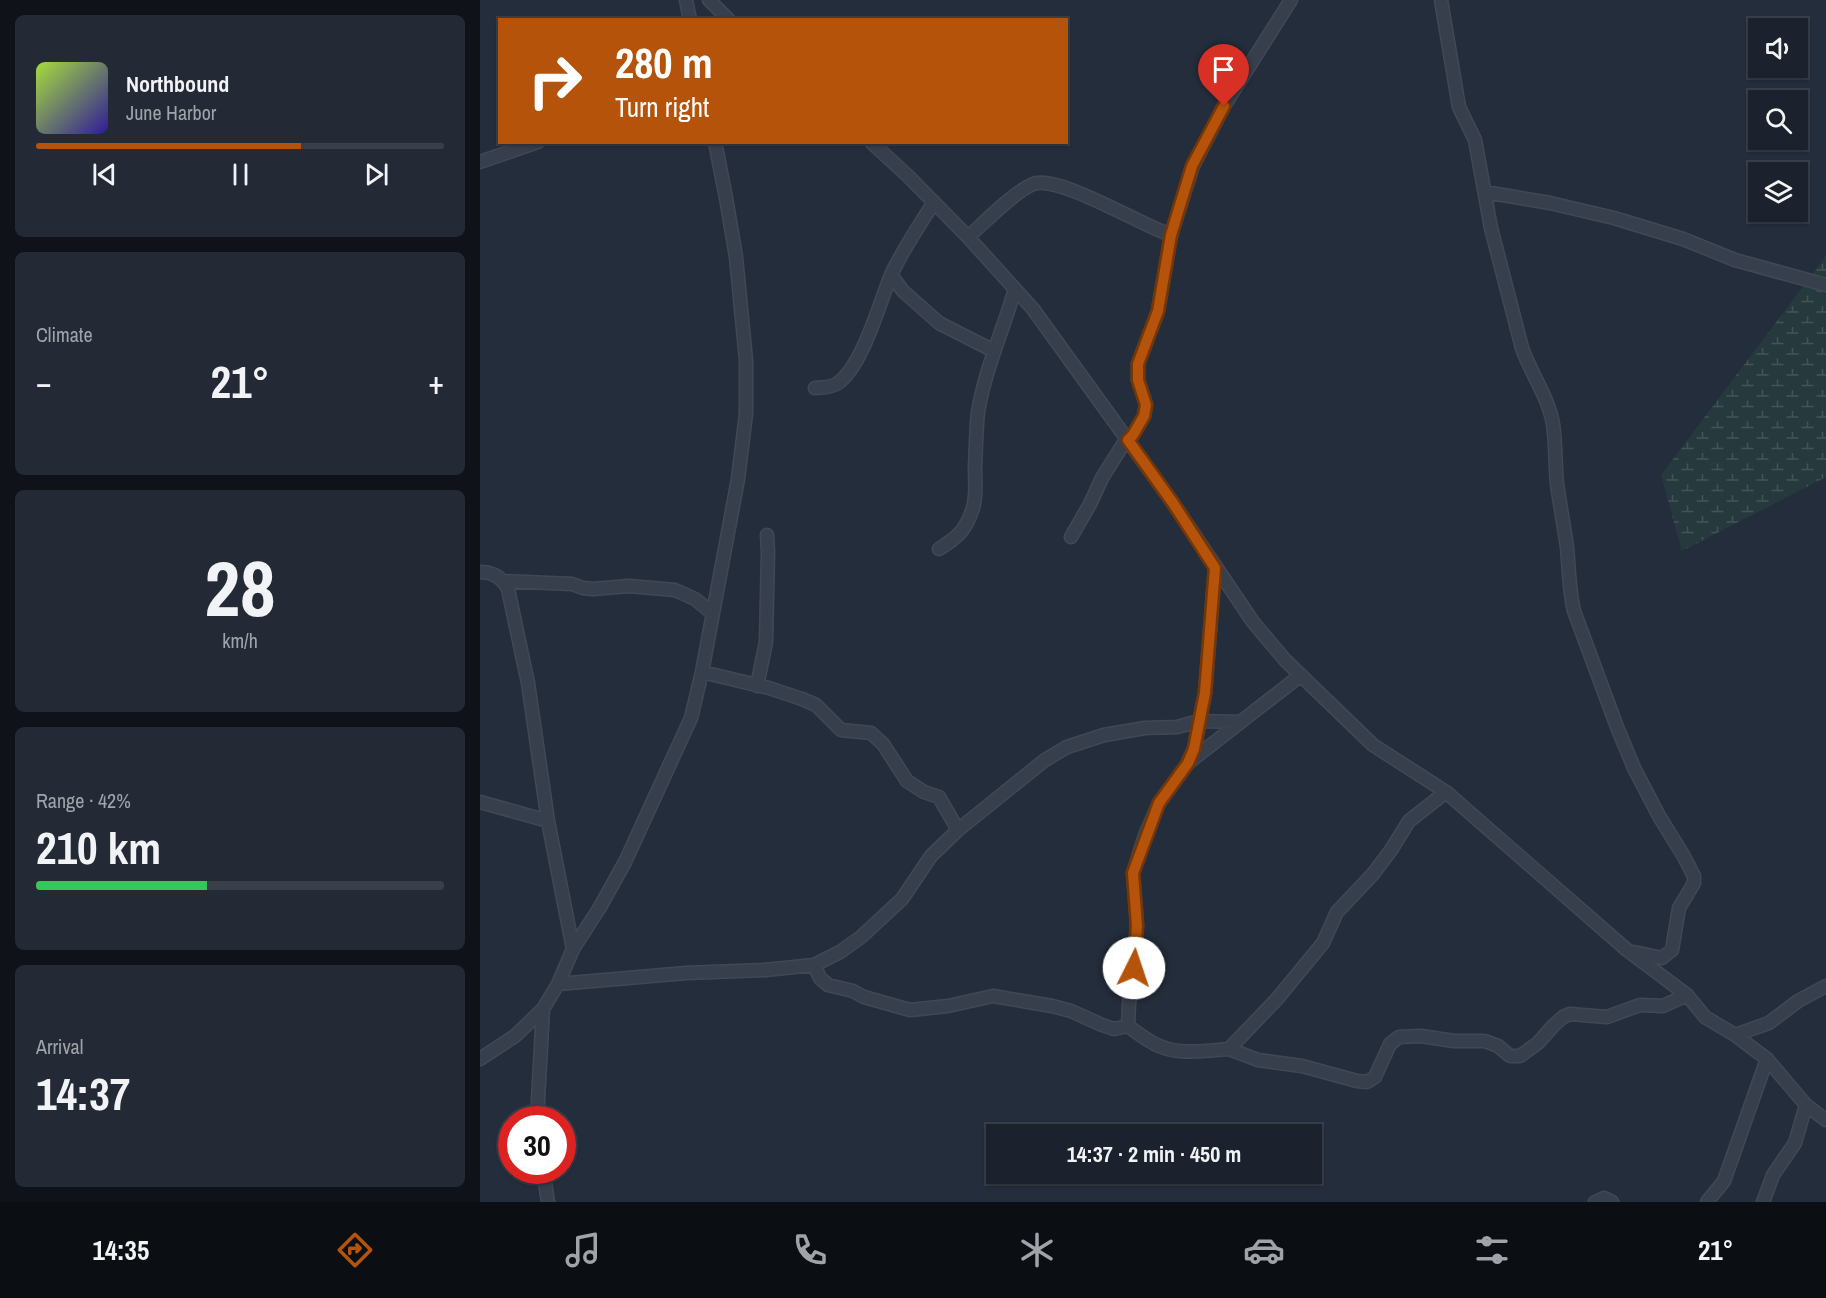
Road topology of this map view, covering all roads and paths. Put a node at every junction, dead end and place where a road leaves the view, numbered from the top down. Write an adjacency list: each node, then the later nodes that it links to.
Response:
1 (686, 0): 5 (street)
2 (709, 0): 6 (street)
3 (1290, 0): 13 (street)
4 (1441, 0): 11 (street)
5 (690, 18)
6 (727, 18)
7 (532, 144): 10 (street)
8 (715, 144): 27 (street)
9 (873, 144): 12 (street)
10 (480, 162)
11 (1485, 192): 16 (street); 39 (street)
12 (934, 202): 14 (street); 15 (street)
13 (1171, 235): 14 (street); 20 (street)
14 (968, 237): 17 (street)
15 (891, 275): 18 (street); 19 (street)
16 (1826, 285)
17 (1015, 289): 18 (street); 20 (street)
18 (994, 351): 23 (street)
19 (815, 388)
20 (1128, 439): 22 (street); 24 (street)
21 (767, 535): 30 (street)
22 (1071, 537)
23 (939, 549)
24 (1215, 568): 29 (street); 31 (street)
25 (480, 572): 26 (street)
26 (503, 581): 27 (street); 36 (street)
27 (712, 613): 28 (street)
28 (702, 672): 30 (street); 38 (street)
29 (1301, 675): 32 (street); 34 (street)
30 (757, 686): 37 (street)
31 (1199, 721): 32 (street); 33 (street); 37 (street)
32 (1240, 722): 33 (street)
33 (1188, 763): 45 (street)
34 (1446, 792): 39 (street); 47 (street)
35 (480, 802): 36 (street)
36 (548, 821): 38 (street)
37 (958, 830): 40 (street)
38 (573, 949): 41 (street)
39 (1627, 950): 43 (street)
40 (814, 965): 41 (street); 45 (street)
41 (558, 984): 44 (street)
42 (1826, 986): 46 (street)
43 (1688, 995): 46 (street); 47 (street)
44 (543, 1009): 48 (street); 51 (street)
45 (1128, 1026): 47 (street)
46 (1735, 1035): 49 (street)
47 (1229, 1049)
48 (480, 1059)
49 (1767, 1059): 50 (street); 57 (street)
50 (1806, 1105): 52 (street); 58 (street)
51 (538, 1106)
52 (1826, 1120)
53 (545, 1184): 54 (street)
54 (548, 1202)
55 (1595, 1202): 56 (street)
56 (1612, 1202)
57 (1707, 1202)
58 (1763, 1202)

